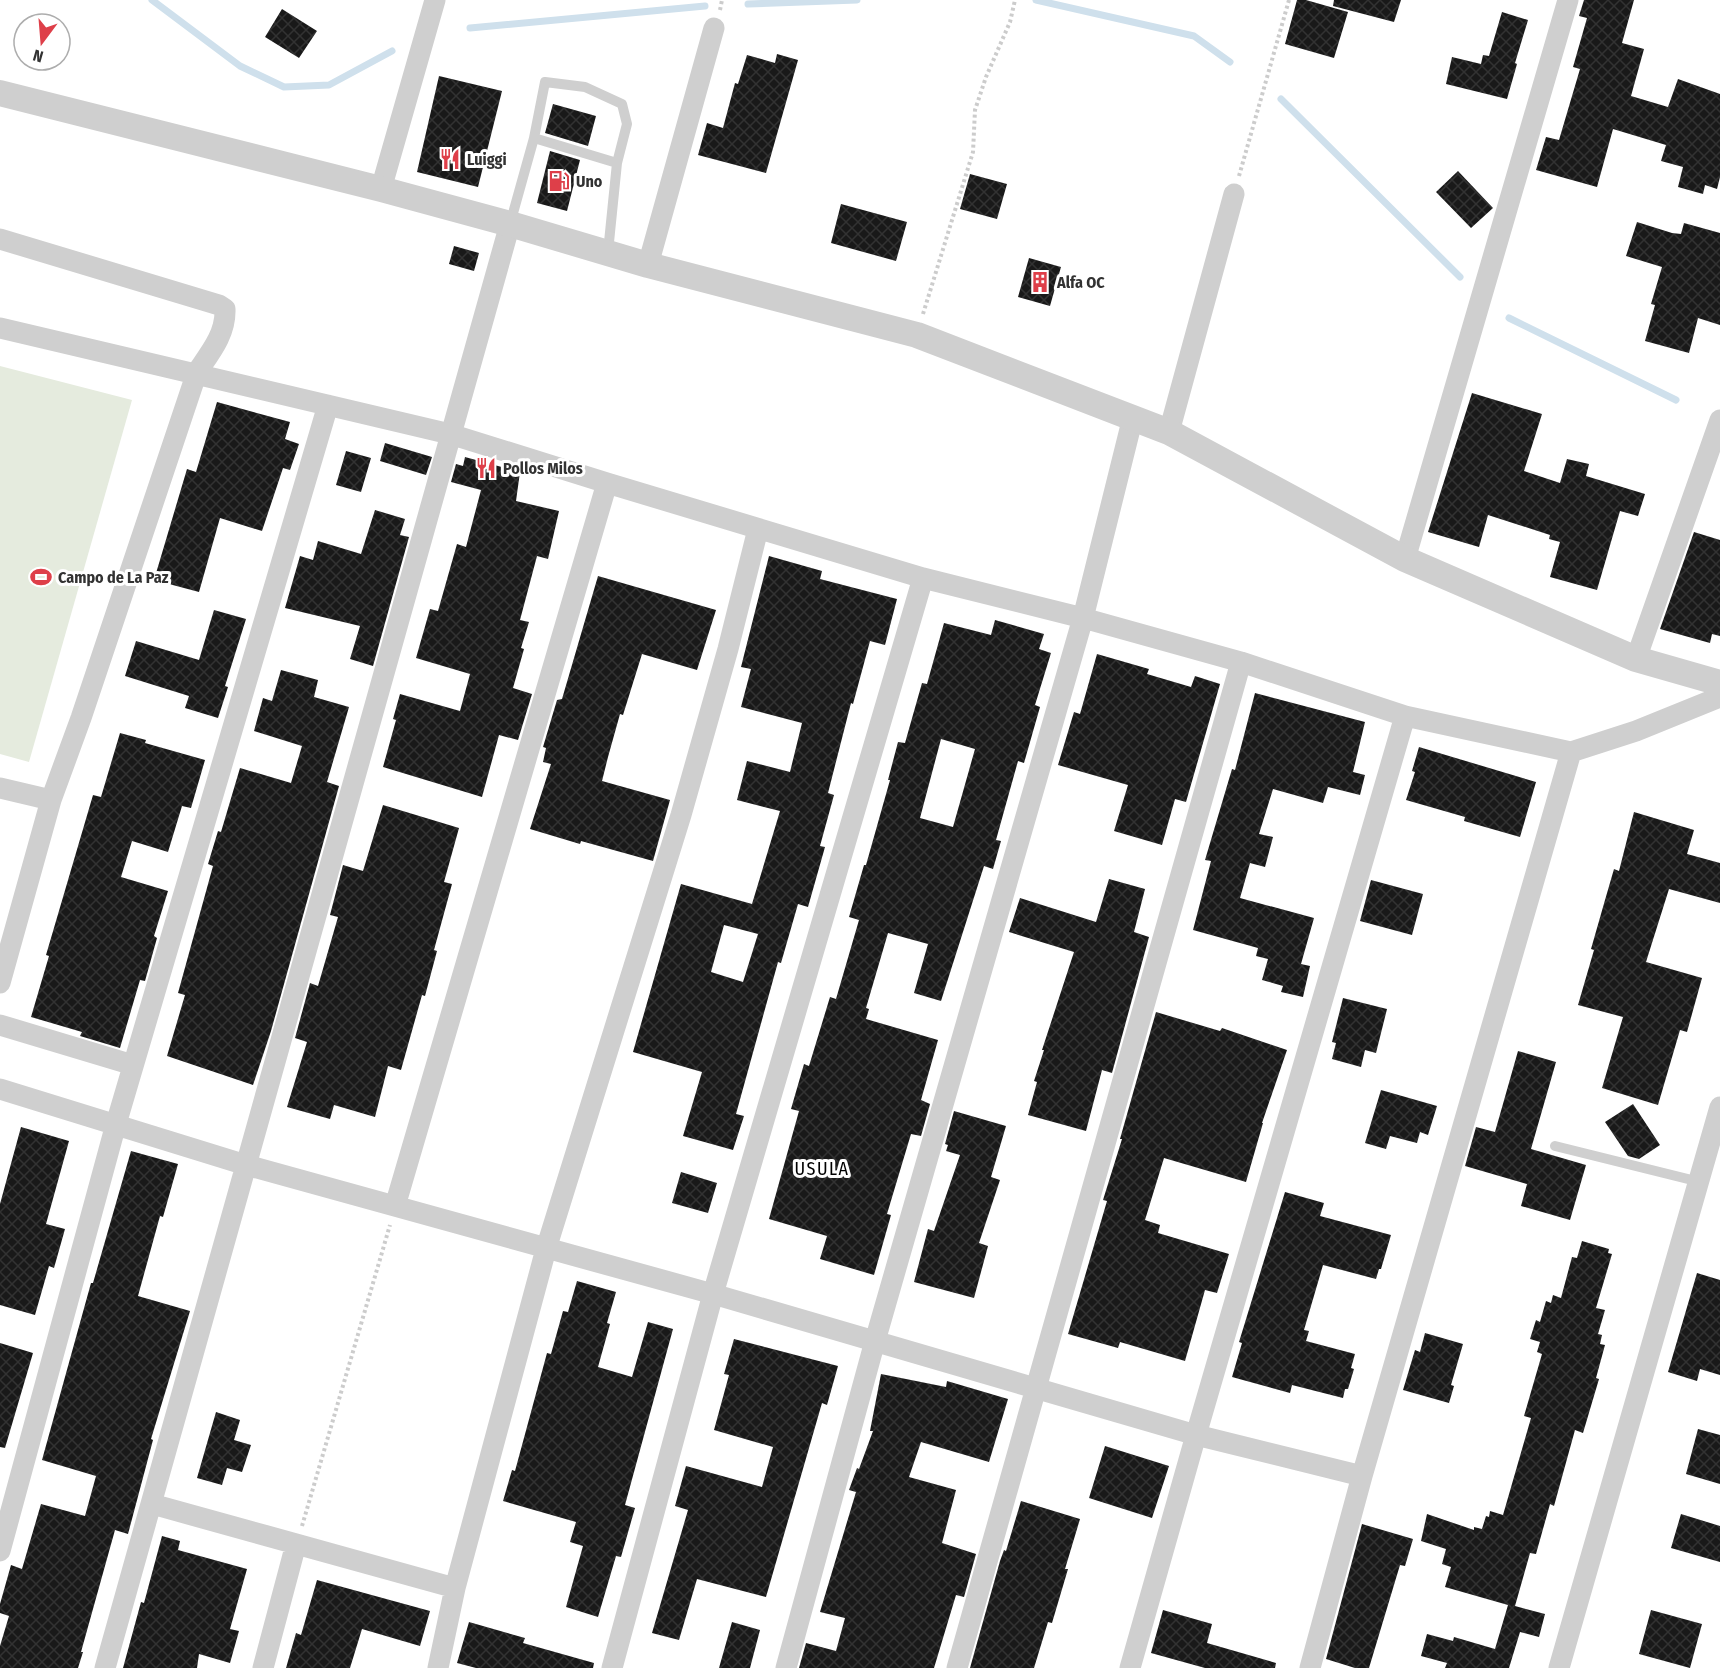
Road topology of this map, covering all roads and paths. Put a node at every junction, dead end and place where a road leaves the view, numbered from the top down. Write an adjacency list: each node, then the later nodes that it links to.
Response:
1 (435, 0): 9 (street)
2 (1015, 0): 16 (path)
3 (1289, 0): 10 (path)
4 (1568, 0): 25 (street)
5 (714, 28): 14 (street)
6 (0, 93): 9 (street)
7 (534, 138): 8 (lane); 8 (lane); 11 (lane)
8 (617, 163): 13 (lane)
9 (381, 189): 11 (street)
10 (1234, 194): 21 (street)
11 (510, 224): 13 (street); 22 (street)
12 (0, 239): 17 (street)
13 (608, 253): 14 (street)
14 (648, 264): 16 (street)
15 (0, 328): 17 (street)
16 (917, 335): 19 (street)
17 (197, 372): 18 (street); 35 (street)
18 (328, 405): 22 (street); 38 (street)
19 (1133, 417): 21 (street); 27 (street)
20 (1720, 420): 28 (street)
21 (1169, 432): 25 (street)
22 (450, 434): 23 (street); 43 (street)
23 (607, 483): 24 (street); 45 (street)
24 (758, 529): 26 (street); 46 (street)
25 (1405, 559): 28 (street)
26 (923, 578): 27 (street); 47 (street)
27 (1083, 618): 29 (street); 48 (street)
28 (1636, 659): 30 (street)
29 (1241, 662): 32 (street); 49 (street)
30 (1720, 683)
31 (1720, 697): 33 (street)
32 (1405, 716): 33 (street); 50 (street)
33 (1571, 752): 51 (street)
34 (0, 788): 35 (street)
35 (51, 800): 36 (street)
36 (0, 983)
37 (0, 1026): 38 (street)
38 (133, 1065): 41 (street)
39 (0, 1089): 41 (street)
40 (1720, 1107): 44 (street)
41 (116, 1124): 43 (street); 54 (street)
42 (1555, 1146): 44 (lane)
43 (246, 1166): 45 (street); 52 (street)
44 (1700, 1182): 64 (street)
45 (395, 1206): 46 (street); 53 (path)
46 (546, 1249): 47 (street); 55 (street)
47 (713, 1294): 48 (street); 59 (street)
48 (875, 1341): 49 (street); 60 (street)
49 (1035, 1389): 50 (street); 61 (street)
50 (1196, 1434): 51 (street); 62 (street)
51 (1362, 1476): 63 (street)
52 (152, 1504): 53 (street); 56 (street)
53 (296, 1544): 55 (street); 57 (street)
54 (0, 1551)
55 (455, 1588): 58 (street)
56 (105, 1668)
57 (263, 1668)
58 (438, 1668)
59 (612, 1668)
60 (786, 1668)
61 (957, 1668)
62 (1130, 1668)
63 (1310, 1668)
64 (1559, 1668)

